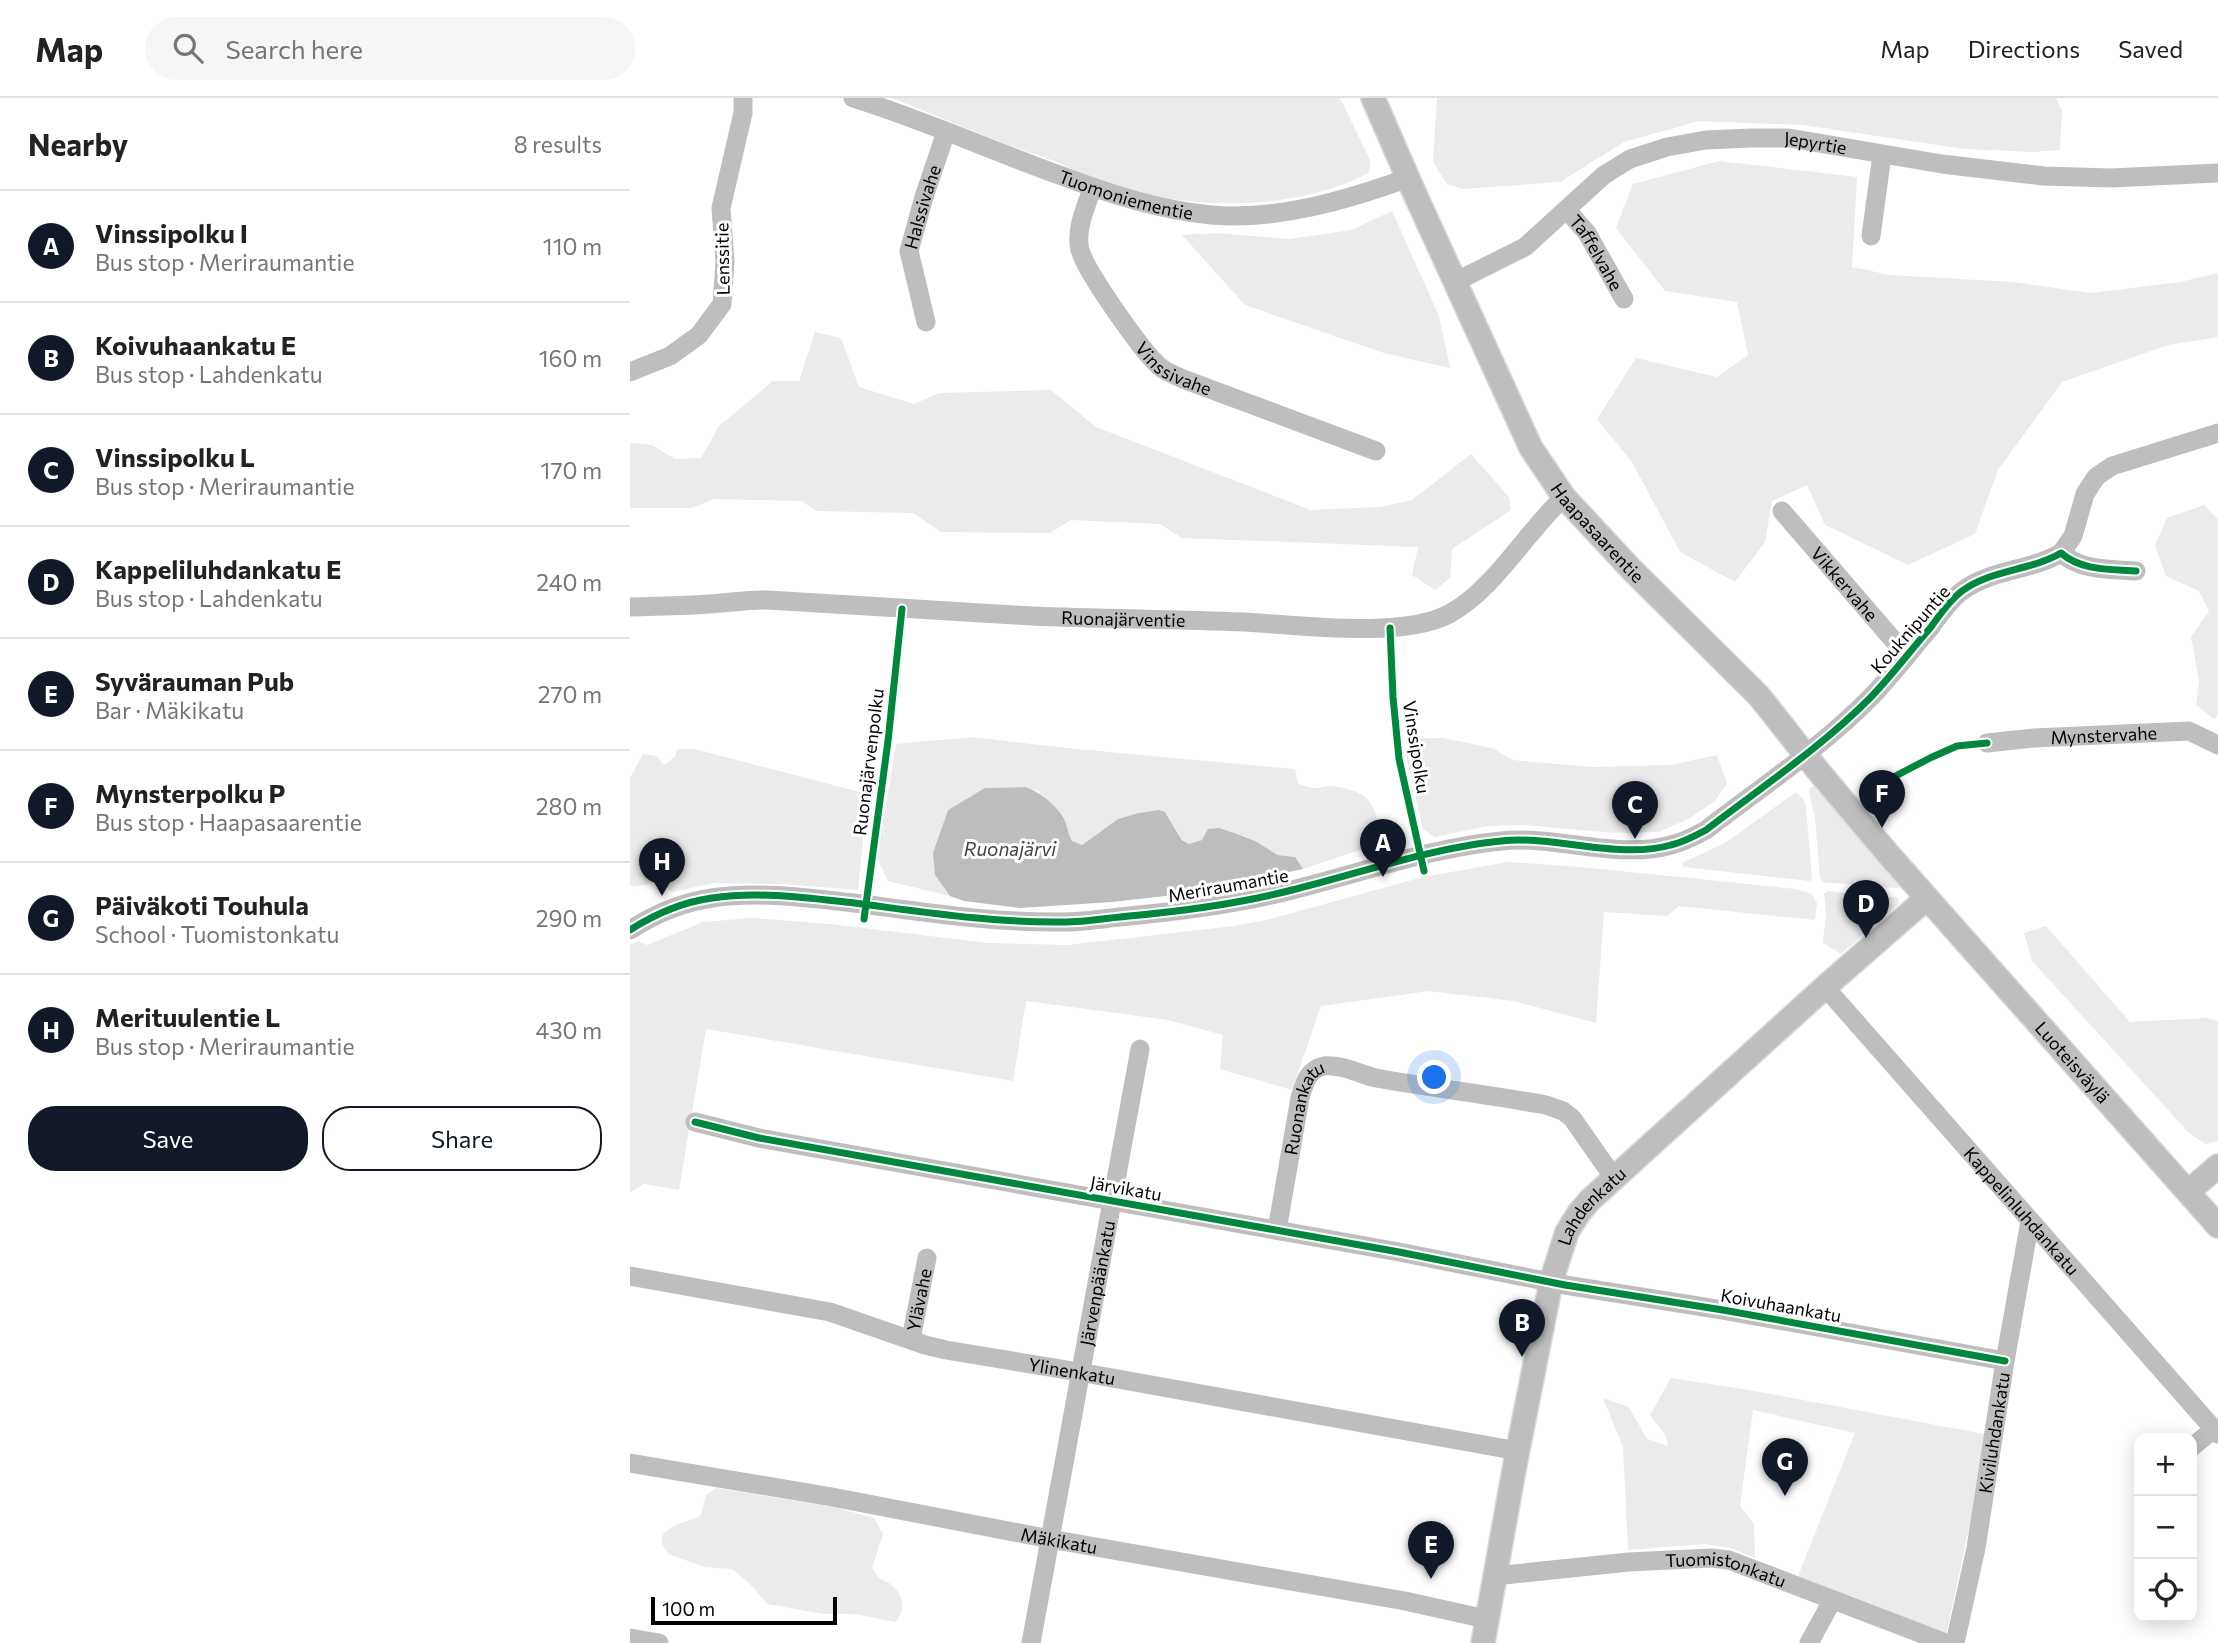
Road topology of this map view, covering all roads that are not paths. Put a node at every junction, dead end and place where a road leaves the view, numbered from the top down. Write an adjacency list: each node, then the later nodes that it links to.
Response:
1 (743, 98): 14 (street, Lenssitie)
2 (853, 98): 4 (street, Tuomoniementie)
3 (1373, 98): 7 (main road, Haapasaarentie)
4 (946, 132): 8 (street, Tuomoniementie); 13 (street, Halssivahe)
5 (1882, 155): 6 (street, Jepyrtie); 9 (street, Jepyrtie); 10 (street)
6 (2218, 173)
7 (1408, 178): 8 (street, Tuomoniementie); 11 (main road, Haapasaarentie)
8 (1093, 187): 16 (street, Vinssivahe)
9 (1567, 210): 11 (street, Jepyrtie); 12 (street, Taffelvahe)
10 (1871, 236)
11 (1455, 282): 17 (main road, Haapasaarentie)
12 (1624, 299)
13 (926, 322)
14 (630, 372)
15 (2218, 433): 19 (street)
16 (1376, 451)
17 (1564, 497): 21 (street, Ruonajärventie); 25 (main road, Haapasaarentie)
18 (1782, 512): 22 (street, Vikkervahe)
19 (2061, 553): 20 (street); 22 (street, Kouknipuntie)
20 (2136, 571)
21 (630, 607)
22 (1907, 656): 25 (street, Kouknipuntie)
23 (1987, 743): 24 (street, Mynstervahe)
24 (2218, 745)
25 (1804, 754): 26 (main road, Haapasaarentie); 27 (street, Meriraumantie)
26 (1927, 898): 28 (main road, Lahdenkatu); 33 (main road, Luoteisväylä)
27 (630, 930)
28 (1825, 987): 32 (main road, Lahdenkatu); 35 (street, Kappelinluhdankatu)
29 (1140, 1049): 34 (street, Järvenpäänkatu)
30 (695, 1122): 34 (street, Järvikatu)
31 (2218, 1166): 33 (main road)
32 (1614, 1178): 37 (street, Ruonankatu); 40 (main road, Lahdenkatu)
33 (2189, 1191): 36 (main road, Luoteisväylä)
34 (1111, 1201): 37 (street, Järvikatu); 43 (street, Järvenpäänkatu)
35 (2030, 1221): 42 (street, Kiviluhdankatu); 44 (street, Kappelinluhdankatu)
36 (2218, 1226)
37 (1277, 1230): 40 (street, Järvikatu)
38 (927, 1258): 41 (street, Ylävahe)
39 (630, 1276): 41 (street, Ylinenkatu)
40 (1552, 1282): 42 (street, Koivuhaankatu); 46 (main road, Lahdenkatu)
41 (911, 1339): 43 (street, Ylinenkatu)
42 (2005, 1361): 58 (street, Kiviluhdankatu)
43 (1079, 1372): 46 (street, Ylinenkatu); 48 (street, Järvenpäänkatu)
44 (2216, 1431): 45 (street)
45 (2197, 1444)
46 (1518, 1451): 49 (main road, Lahdenkatu)
47 (630, 1463): 48 (street, Mäkikatu)
48 (1050, 1539): 51 (street, Mäkikatu); 54 (street, Järvenpäänkatu)
49 (1494, 1576): 50 (street, Tuomistonkatu); 51 (main road, Lahdenkatu)
50 (1832, 1601): 56 (street); 57 (street, Tuomistonkatu)
51 (1486, 1619): 55 (main road, Lahdenkatu)
52 (630, 1638): 53 (street)
53 (659, 1643)
54 (1031, 1643)
55 (1483, 1643)
56 (1809, 1643)
57 (1946, 1643)
58 (1955, 1643)

